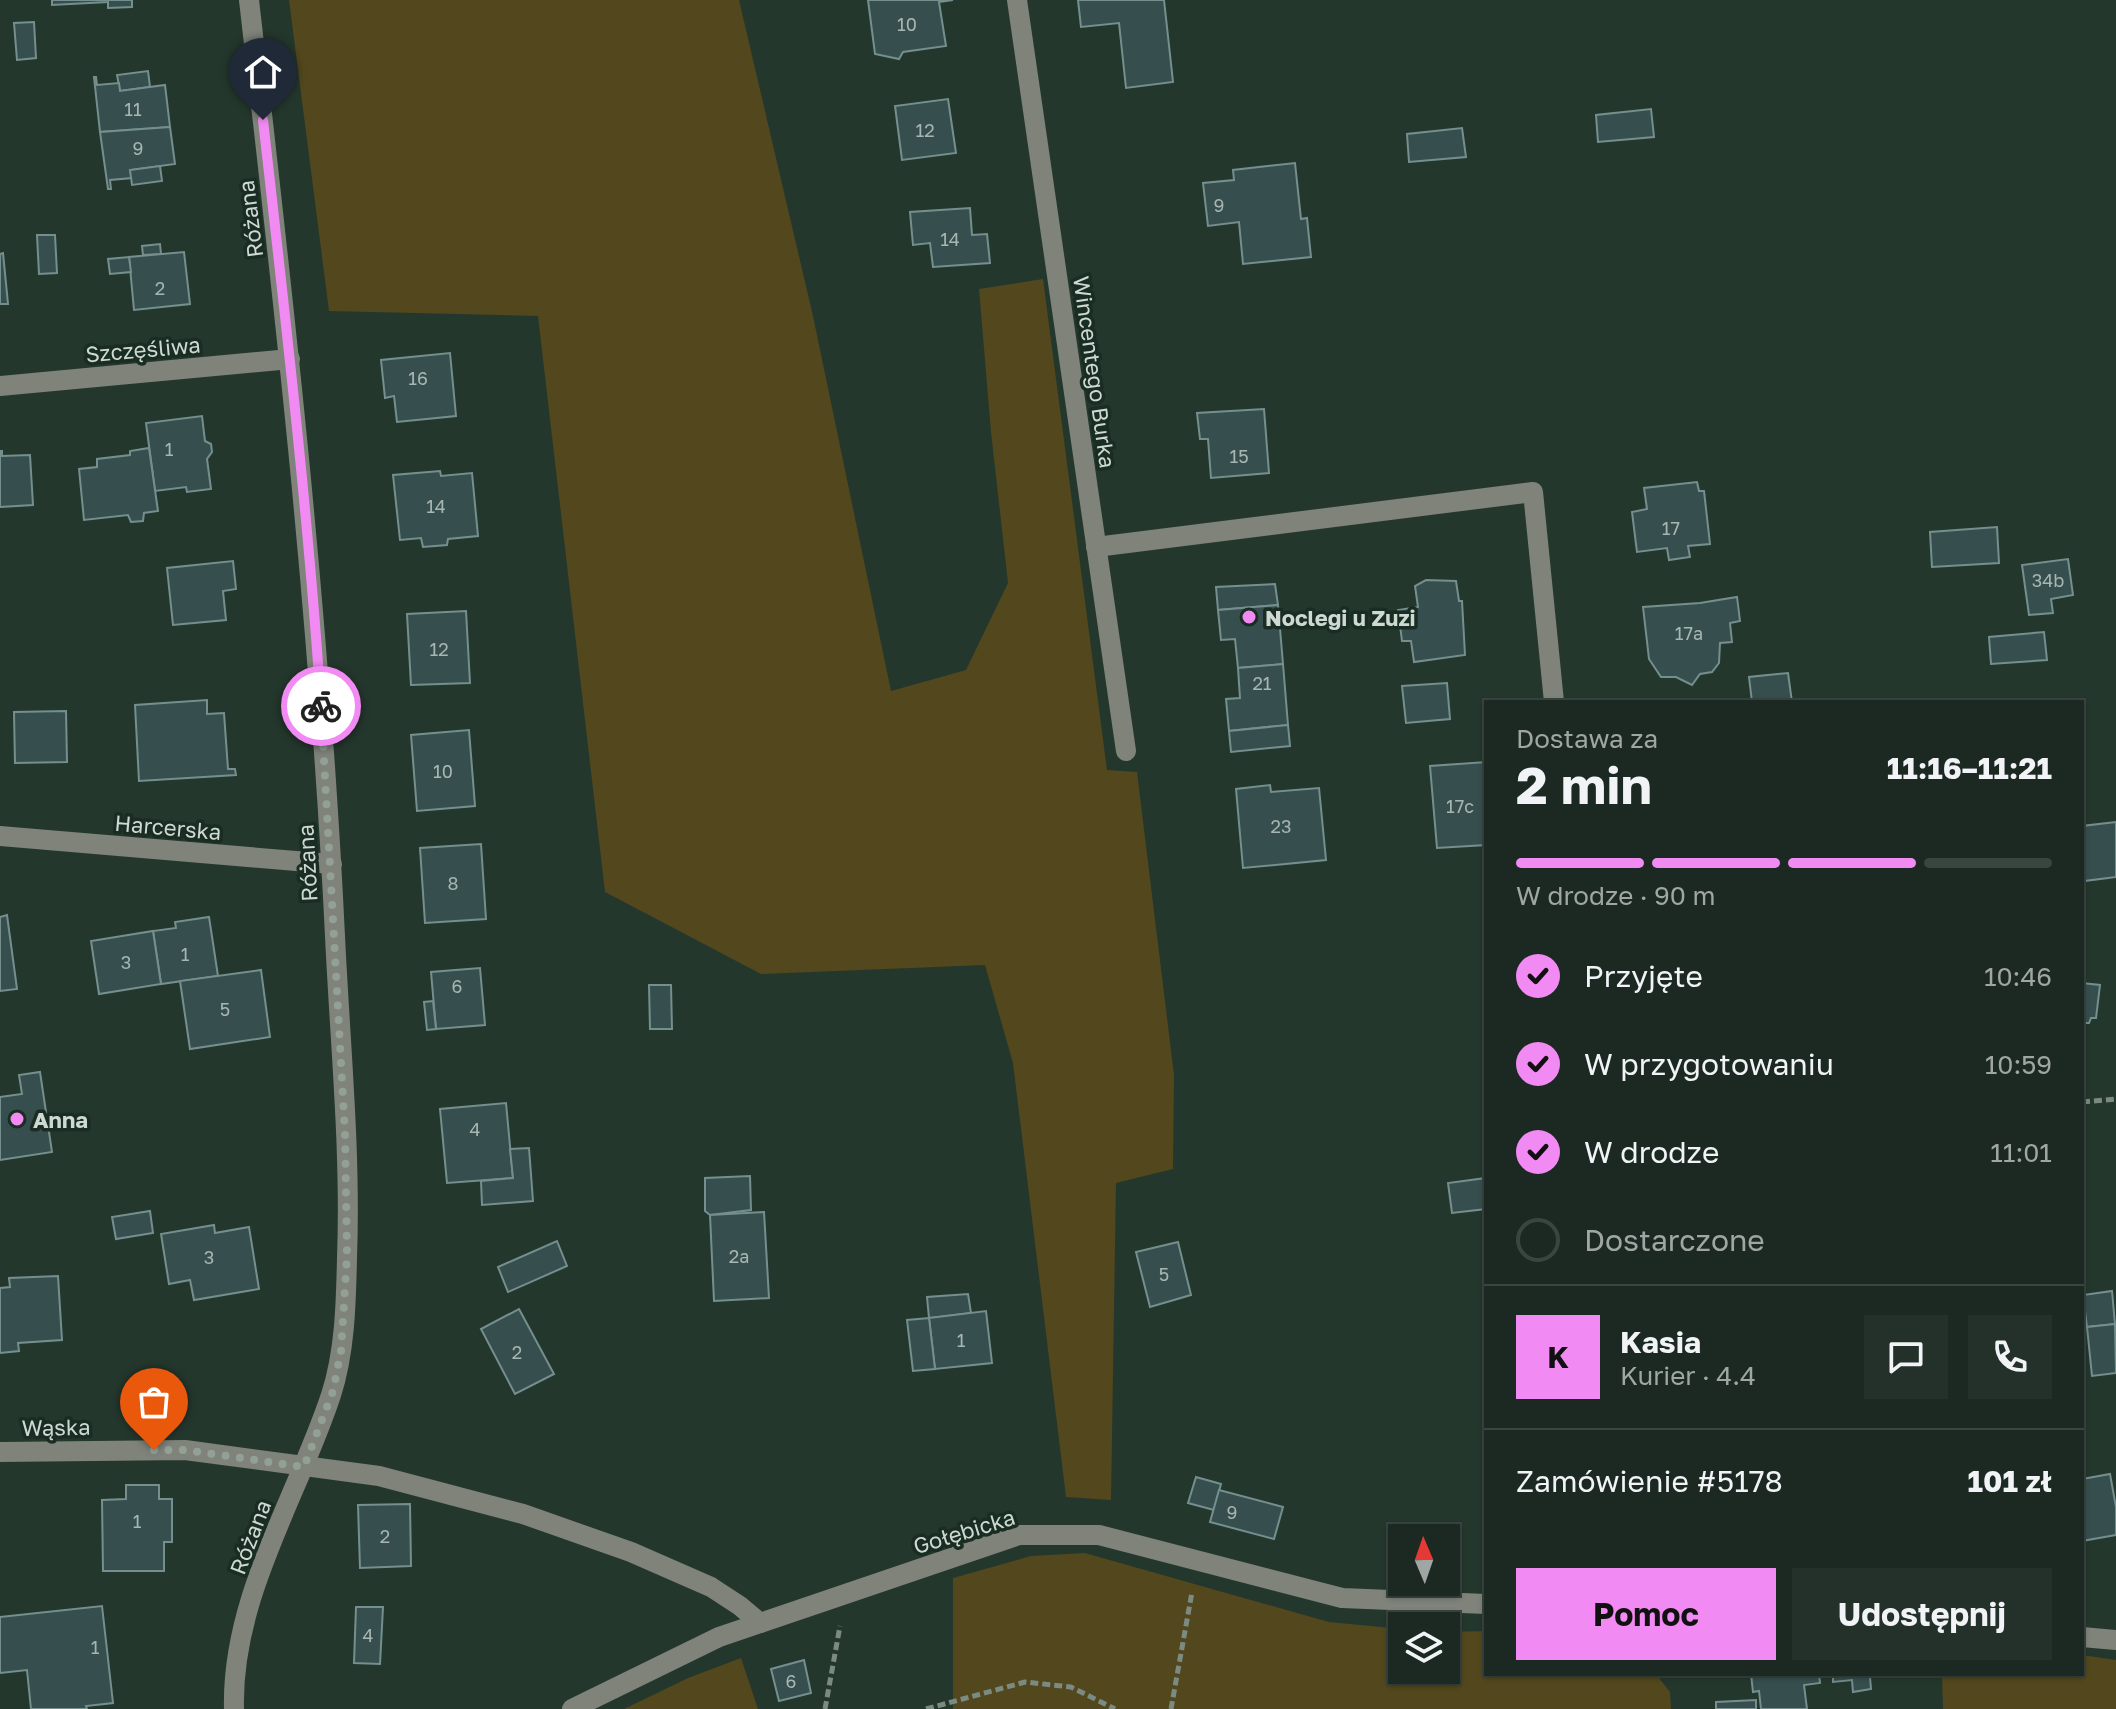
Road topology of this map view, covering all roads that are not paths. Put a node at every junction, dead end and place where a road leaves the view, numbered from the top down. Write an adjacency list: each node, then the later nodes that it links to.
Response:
1 (249, 0): 3 (street, Różana)
2 (1017, 0): 5 (street, Wincentego Burka)
3 (290, 359): 4 (street, Szczęśliwa); 9 (street, Różana)
4 (0, 386)
5 (1096, 547): 6 (street); 7 (street, Wincentego Burka)
6 (1554, 700)
7 (1126, 751)
8 (0, 836): 9 (street, Harcerska)
9 (332, 864): 11 (street, Różana)
10 (0, 1452): 11 (street, Wąska)
11 (304, 1467): 13 (street, Wąska); 16 (street, Różana)
12 (1484, 1604): 13 (street, Gołębicka)
13 (760, 1623): 17 (street, Gołębicka)
14 (2084, 1637): 15 (street)
15 (2116, 1640)
16 (234, 1709)
17 (572, 1709)

